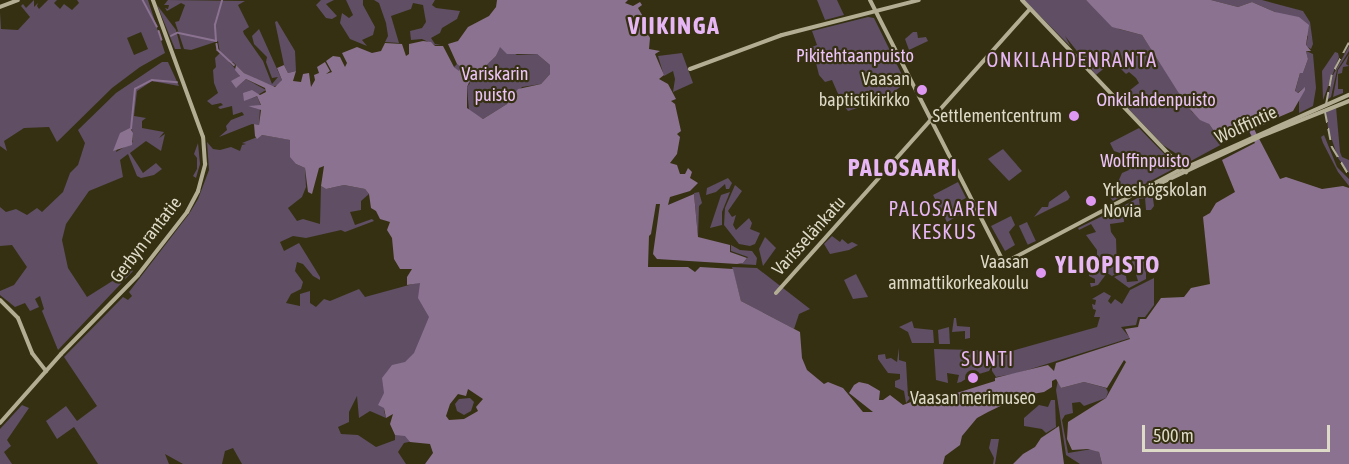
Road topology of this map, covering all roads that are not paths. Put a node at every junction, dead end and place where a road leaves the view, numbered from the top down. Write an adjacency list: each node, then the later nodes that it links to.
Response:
1 (18, 0): 6 (main road)
2 (153, 0): 17 (main road, Gerbyn rantatie)
3 (870, 0): 8 (main road)
4 (919, 0): 8 (main road)
5 (1022, 0): 7 (main road)
6 (0, 8)
7 (1030, 9): 13 (main road, Varisselänkatu); 14 (main road)
8 (875, 11): 9 (main road); 13 (main road)
9 (690, 69)
10 (1349, 95): 12 (main road)
11 (1349, 101): 12 (main road)
12 (1317, 110): 14 (main road, Wolffintie)
13 (930, 120): 14 (main road, Wolffintie); 15 (main road, Varisselänkatu)
14 (1184, 170)
15 (776, 293)
16 (0, 300): 17 (main road)
17 (46, 371): 18 (main road, Gerbyn rantatie)
18 (0, 423)

